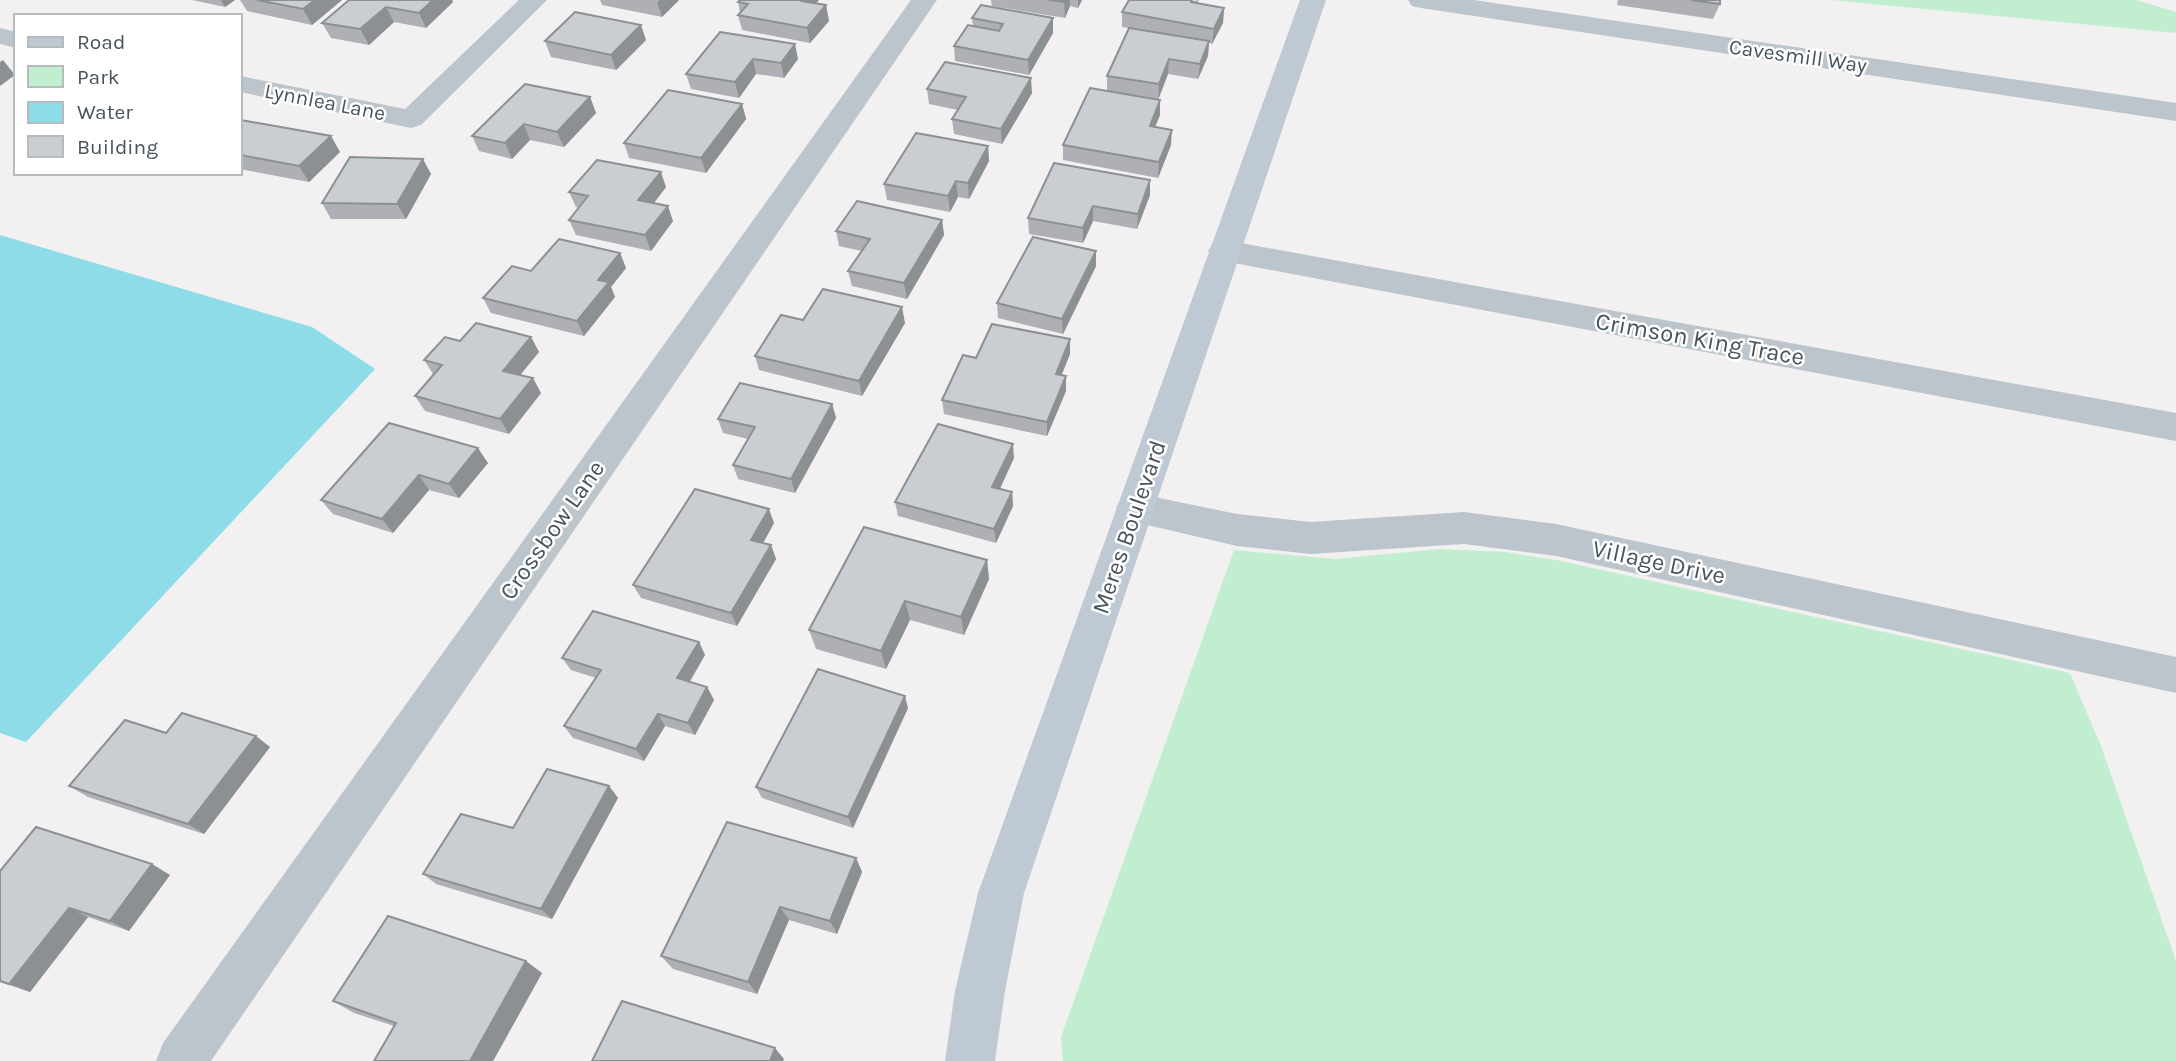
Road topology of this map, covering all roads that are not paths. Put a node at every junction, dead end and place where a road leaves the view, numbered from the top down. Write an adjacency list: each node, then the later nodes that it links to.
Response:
1 (534, 0): 5 (street, Lynnlea Lane)
2 (924, 0): 11 (street, Crossbow Lane)
3 (1313, 0): 7 (street, Meres Boulevard)
4 (1421, 0): 6 (street, Cavesmill Way)
5 (242, 85)
6 (2176, 112)
7 (1224, 251): 8 (street, Crimson King Trace); 9 (street, Meres Boulevard)
8 (2176, 427)
9 (1135, 508): 10 (street, Village Drive); 12 (street, Meres Boulevard)
10 (2176, 675)
11 (181, 1061)
12 (970, 1061)

